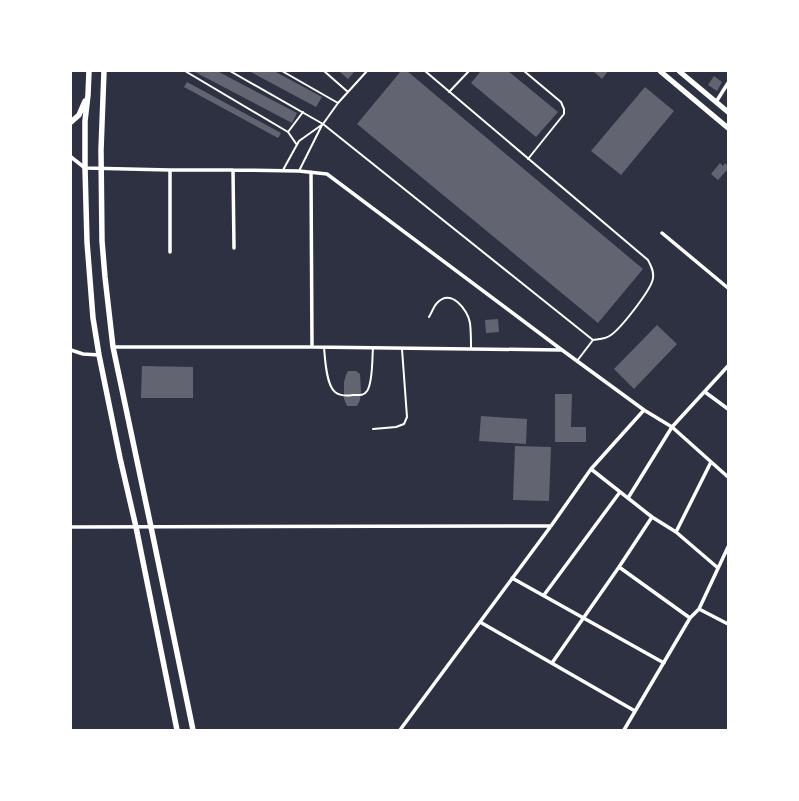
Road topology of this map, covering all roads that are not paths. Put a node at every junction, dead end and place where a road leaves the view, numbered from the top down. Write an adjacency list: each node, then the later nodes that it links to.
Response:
1 (89, 71): 17 (main road)
2 (104, 71): 30 (main road)
3 (185, 71): 25 (lane)
4 (230, 71): 20 (lane)
5 (282, 71): 19 (lane)
6 (324, 71): 13 (lane)
7 (367, 71): 15 (lane)
8 (425, 71): 16 (lane)
9 (469, 71): 16 (lane)
10 (524, 71): 28 (lane)
11 (660, 71): 24 (main road)
12 (679, 71): 18 (main road)
13 (327, 72): 15 (lane)
14 (728, 82): 18 (street)
15 (348, 92): 19 (lane)
16 (449, 92): 28 (lane)
17 (88, 95): 22 (main road); 29 (main road)
18 (716, 102): 21 (main road)
19 (338, 103): 23 (lane)
20 (303, 112): 23 (lane); 25 (lane)
21 (728, 112)
22 (71, 122)
23 (323, 124): 26 (lane); 34 (lane); 41 (lane)
24 (728, 128)
25 (288, 132): 26 (lane)
26 (297, 145): 33 (lane)
27 (71, 157): 29 (street)
28 (528, 159): 41 (lane)
29 (85, 168): 30 (street); 50 (main road)
30 (101, 168): 31 (street); 42 (main road)
31 (170, 170): 32 (street); 38 (street)
32 (233, 170): 33 (street); 37 (street)
33 (283, 171): 34 (street)
34 (299, 171): 35 (street)
35 (311, 172): 43 (street); 49 (street)
36 (662, 233): 39 (street)
37 (234, 248)
38 (170, 252)
39 (728, 288)
40 (430, 316): 48 (lane)
41 (593, 340): 51 (lane)
42 (113, 347): 43 (street); 67 (main road)
43 (312, 347): 44 (street)
44 (324, 347): 45 (street); 45 (lane)
45 (373, 348): 46 (street)
46 (402, 349): 48 (street); 57 (lane)
47 (71, 350): 50 (street)
48 (472, 350): 49 (street)
49 (562, 350): 51 (street)
50 (99, 355): 66 (main road)
51 (577, 362): 54 (street)
52 (728, 366): 53 (street)
53 (705, 392): 55 (street); 56 (street)
54 (644, 410): 56 (street); 59 (street)
55 (728, 410)
56 (672, 427): 58 (street); 62 (street)
57 (373, 429)
58 (711, 462): 60 (street); 68 (street)
59 (591, 469): 61 (street); 64 (street)
60 (728, 477)
61 (620, 492): 62 (street); 73 (street)
62 (628, 498): 63 (street)
63 (652, 516): 68 (street); 70 (street)
64 (551, 526): 67 (street); 72 (street)
65 (71, 527): 66 (street)
66 (136, 527): 67 (street); 82 (main road)
67 (151, 527): 83 (main road)
68 (676, 532): 71 (street)
69 (728, 547): 71 (street)
70 (619, 567): 75 (street); 76 (street)
71 (718, 568): 74 (street)
72 (512, 578): 73 (street); 77 (street)
73 (544, 595): 75 (street)
74 (699, 609): 76 (street); 78 (street)
75 (584, 618): 79 (street); 80 (street)
76 (690, 618): 80 (street)
77 (480, 622): 79 (street); 84 (street)
78 (728, 624)
79 (552, 663): 81 (street)
80 (664, 663): 81 (street)
81 (635, 711): 85 (street)
82 (177, 730)
83 (193, 730)
84 (400, 730)
85 (624, 730)

